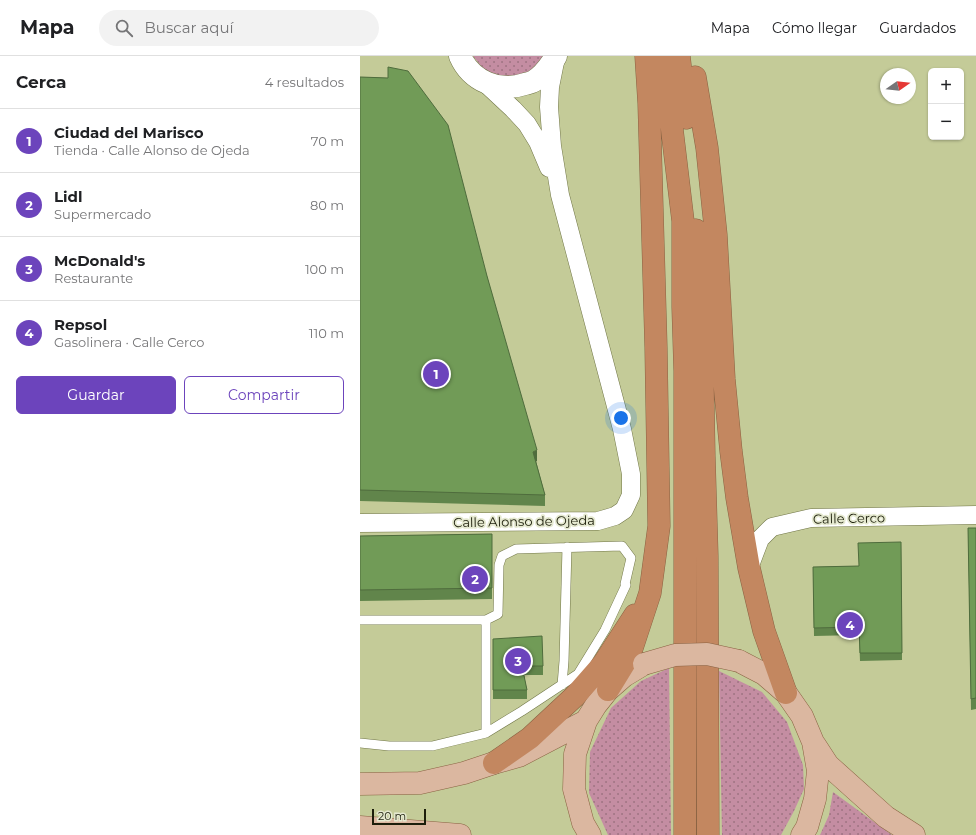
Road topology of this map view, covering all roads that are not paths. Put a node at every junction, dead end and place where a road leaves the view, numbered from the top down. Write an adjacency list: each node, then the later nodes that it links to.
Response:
1 (556, 56): 7 (street); 8 (street, Calle Alonso de Ojeda)
2 (646, 56): 13 (highway)
3 (662, 56): 28 (highway)
4 (679, 56): 29 (highway)
5 (691, 56): 12 (highway)
6 (459, 58): 7 (street)
7 (482, 81): 8 (street, Calle Alonso de Ojeda)
8 (560, 195): 10 (street, Calle Alonso de Ojeda)
9 (976, 515): 12 (street, Calle Cerco)
10 (360, 523)
11 (567, 547): 15 (lane); 16 (lane); 16 (lane)
12 (749, 568): 18 (highway)
13 (650, 593): 17 (highway); 23 (highway)
14 (360, 620): 15 (lane)
15 (486, 620): 20 (lane)
16 (562, 685): 20 (lane)
17 (608, 690): 18 (main road, bridge); 19 (main road)
18 (786, 693): 21 (main road)
19 (586, 720): 23 (main road); 27 (main road)
20 (486, 733): 22 (lane)
21 (813, 742): 30 (main road); 31 (main road)
22 (360, 743)
23 (494, 763): 24 (main road)
24 (360, 784)
25 (360, 827): 26 (main road)
26 (460, 835)
27 (590, 835)
28 (685, 835)
29 (708, 835)
30 (802, 835)
31 (914, 835)

